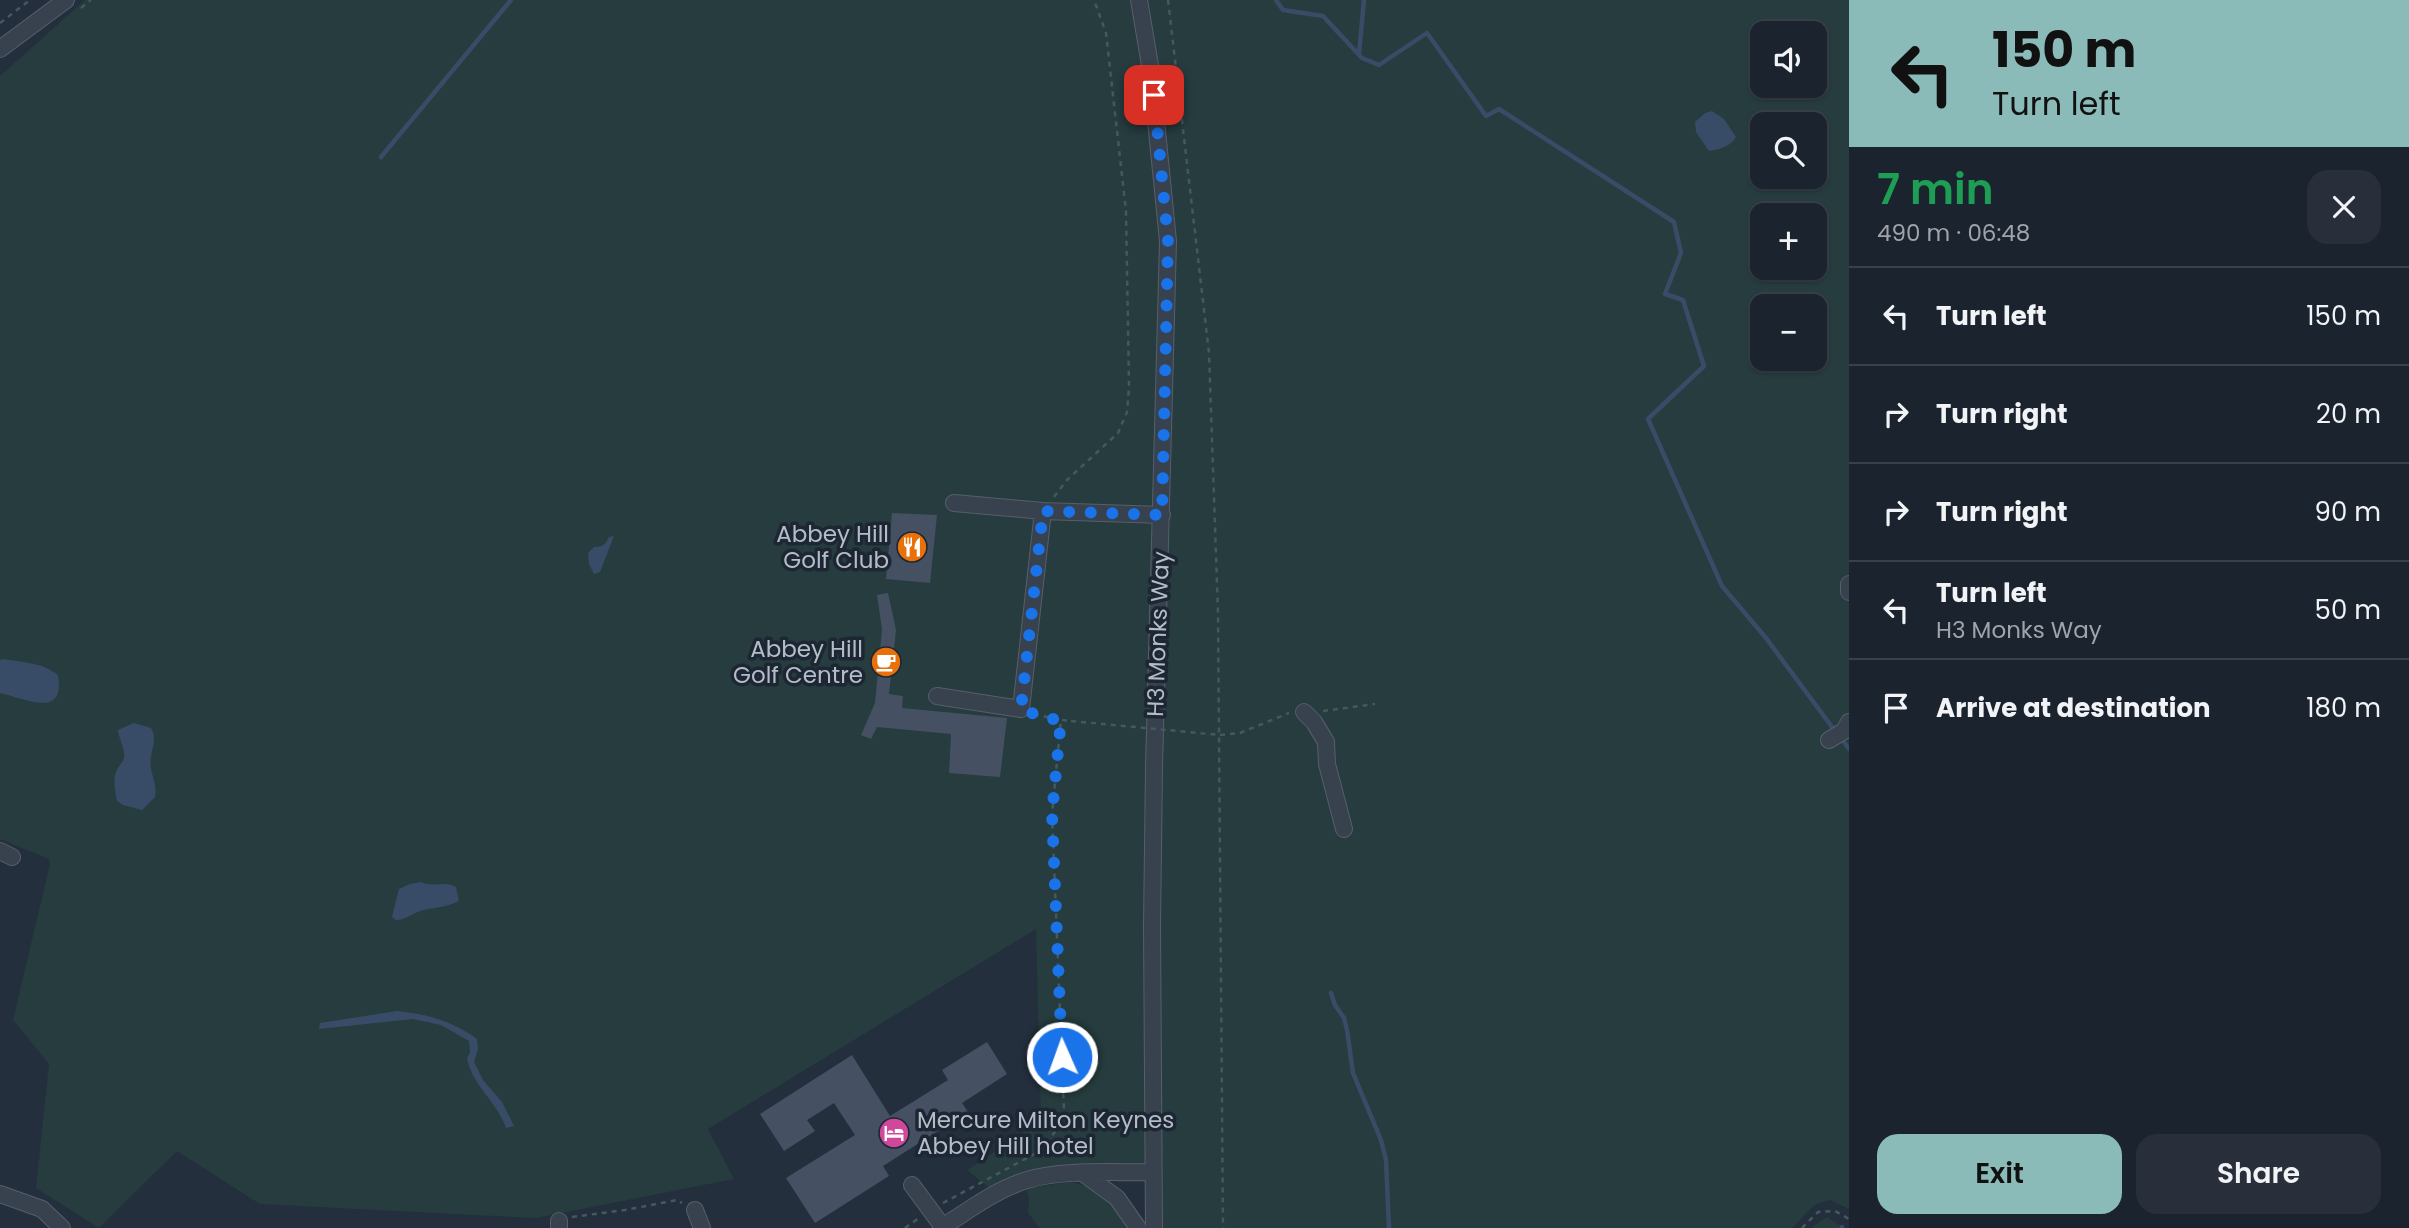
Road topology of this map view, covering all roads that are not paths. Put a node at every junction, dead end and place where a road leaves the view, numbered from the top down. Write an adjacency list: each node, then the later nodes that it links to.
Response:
1 (66, 0): 3 (street)
2 (1139, 0): 6 (street, H3 Monks Way)
3 (0, 49)
4 (954, 503): 5 (street)
5 (1043, 511): 6 (street); 9 (street)
6 (1162, 515): 14 (street, H3 Monks Way)
7 (1849, 584): 8 (street)
8 (1849, 592)
9 (937, 696)
10 (1304, 712): 13 (street)
11 (1847, 727): 12 (street)
12 (1829, 740)
13 (1343, 829)
14 (1153, 1172): 15 (street); 23 (street, H3 Monks Way)
15 (1084, 1174): 21 (street); 22 (street)
16 (912, 1185): 21 (street)
17 (0, 1194): 19 (street)
18 (695, 1210): 20 (street)
19 (62, 1228)
20 (702, 1228)
21 (942, 1228)
22 (1138, 1228)
23 (1154, 1228)

